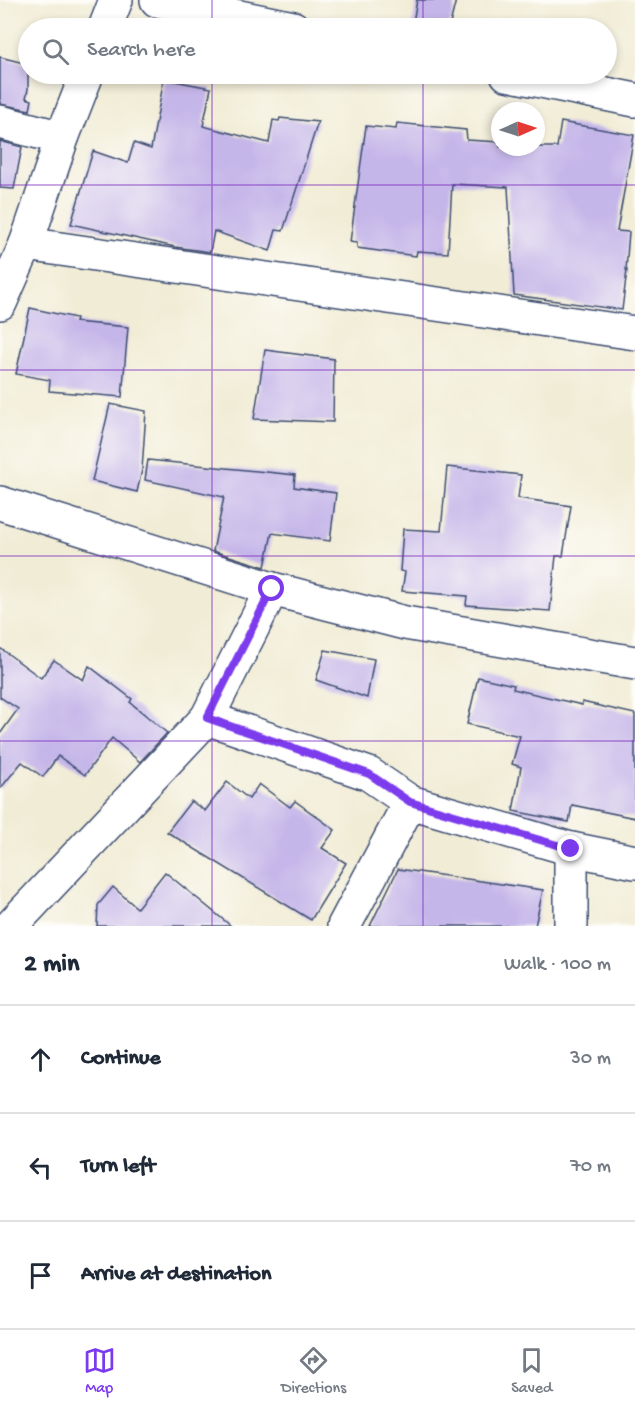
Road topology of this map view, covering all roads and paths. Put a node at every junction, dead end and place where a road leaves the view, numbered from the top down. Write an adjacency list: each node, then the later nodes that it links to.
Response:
1 (116, 0): 3 (street)
2 (157, 0): 4 (street)
3 (109, 18)
4 (244, 18)
5 (83, 84): 9 (street)
6 (556, 84): 7 (street)
7 (635, 100)
8 (0, 122): 9 (street)
9 (62, 138): 10 (street)
10 (26, 244): 11 (street); 12 (street)
11 (0, 303)
12 (635, 333)
13 (0, 503): 14 (street)
14 (272, 589): 15 (street); 16 (street)
15 (635, 663)
16 (207, 718): 17 (street); 20 (street)
17 (410, 802): 18 (street); 21 (street)
18 (571, 849): 19 (street); 22 (street)
19 (635, 862)
20 (11, 926)
21 (344, 926)
22 (571, 926)

